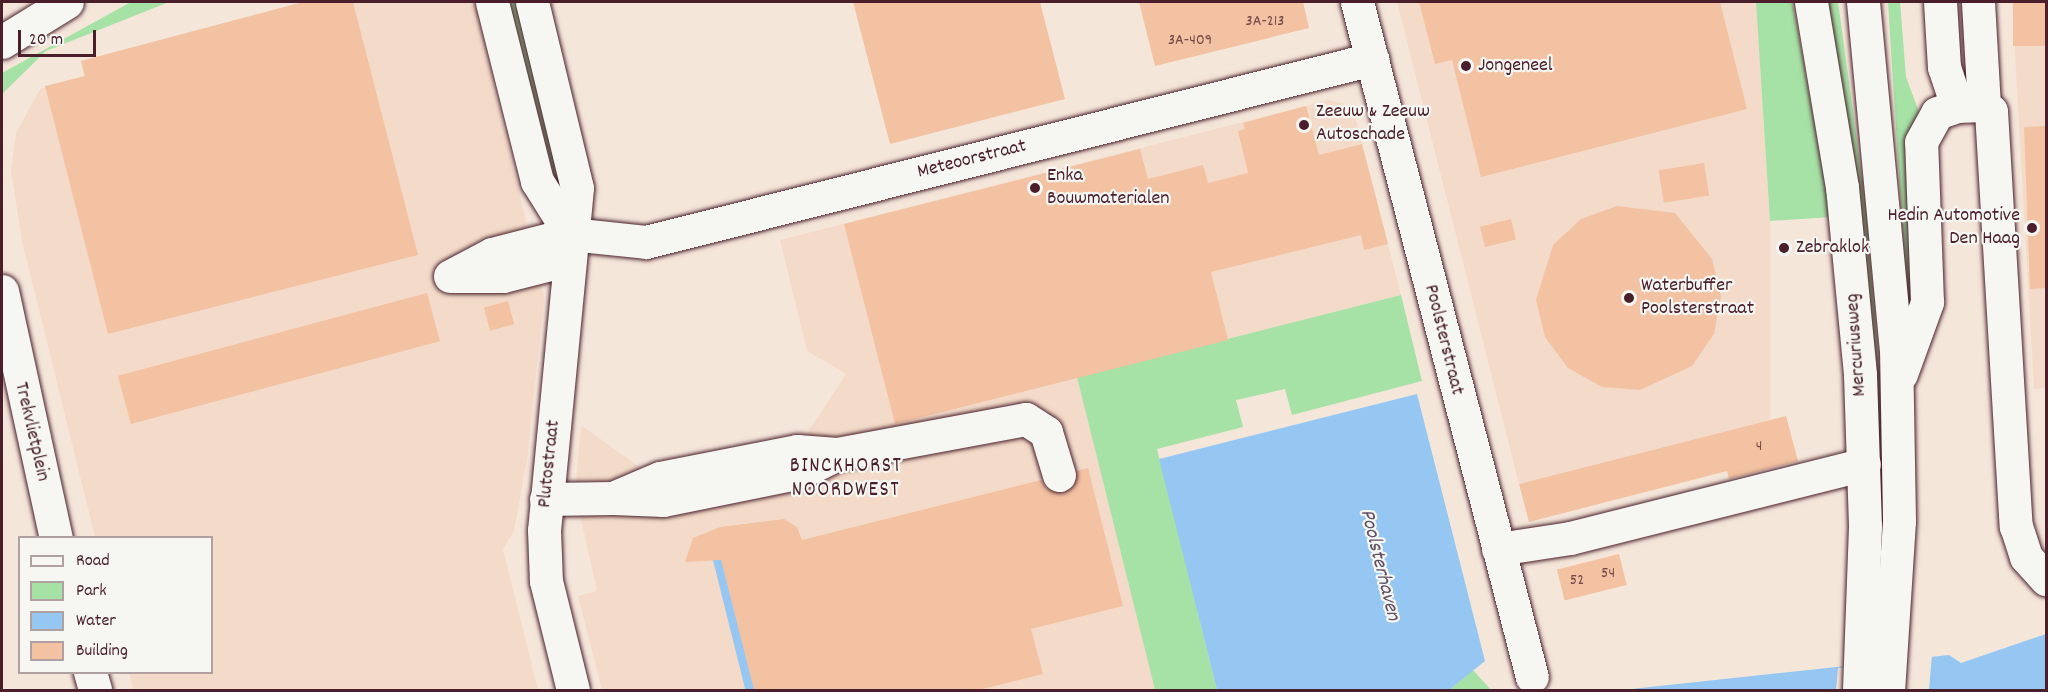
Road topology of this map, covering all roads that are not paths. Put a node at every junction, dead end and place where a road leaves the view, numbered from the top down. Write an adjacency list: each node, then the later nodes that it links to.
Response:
1 (67, 2): 9 (street)
2 (492, 2): 12 (street)
3 (532, 2): 12 (street, Plutostraat)
4 (1357, 2): 10 (street, Poolsterstraat)
5 (1811, 2): 15 (street, Mercuriusweg)
6 (1863, 2): 14 (street, Mercuriusweg)
7 (1940, 2): 11 (street)
8 (1978, 2): 11 (street)
9 (2, 42)
10 (1372, 59): 12 (street, Meteoorstraat); 19 (street, Poolsterstraat)
11 (1977, 109): 14 (street); 20 (street)
12 (570, 247): 17 (street, Plutostraat)
13 (2, 291): 18 (street, Trekvlietplein)
14 (1897, 382): 21 (street, Mercuriusweg)
15 (1864, 464): 19 (street); 21 (street, Mercuriusweg)
16 (1059, 475): 17 (street)
17 (546, 499): 25 (street, Plutostraat)
18 (56, 536)
19 (1498, 549): 23 (street, Poolsterstraat)
20 (2046, 579)
21 (1879, 619): 26 (street, Mercuriusweg); 27 (street, Mercuriusweg)
22 (90, 674): 24 (street)
23 (1532, 677)
24 (94, 690)
25 (573, 690)
26 (1859, 690)
27 (1888, 690)

